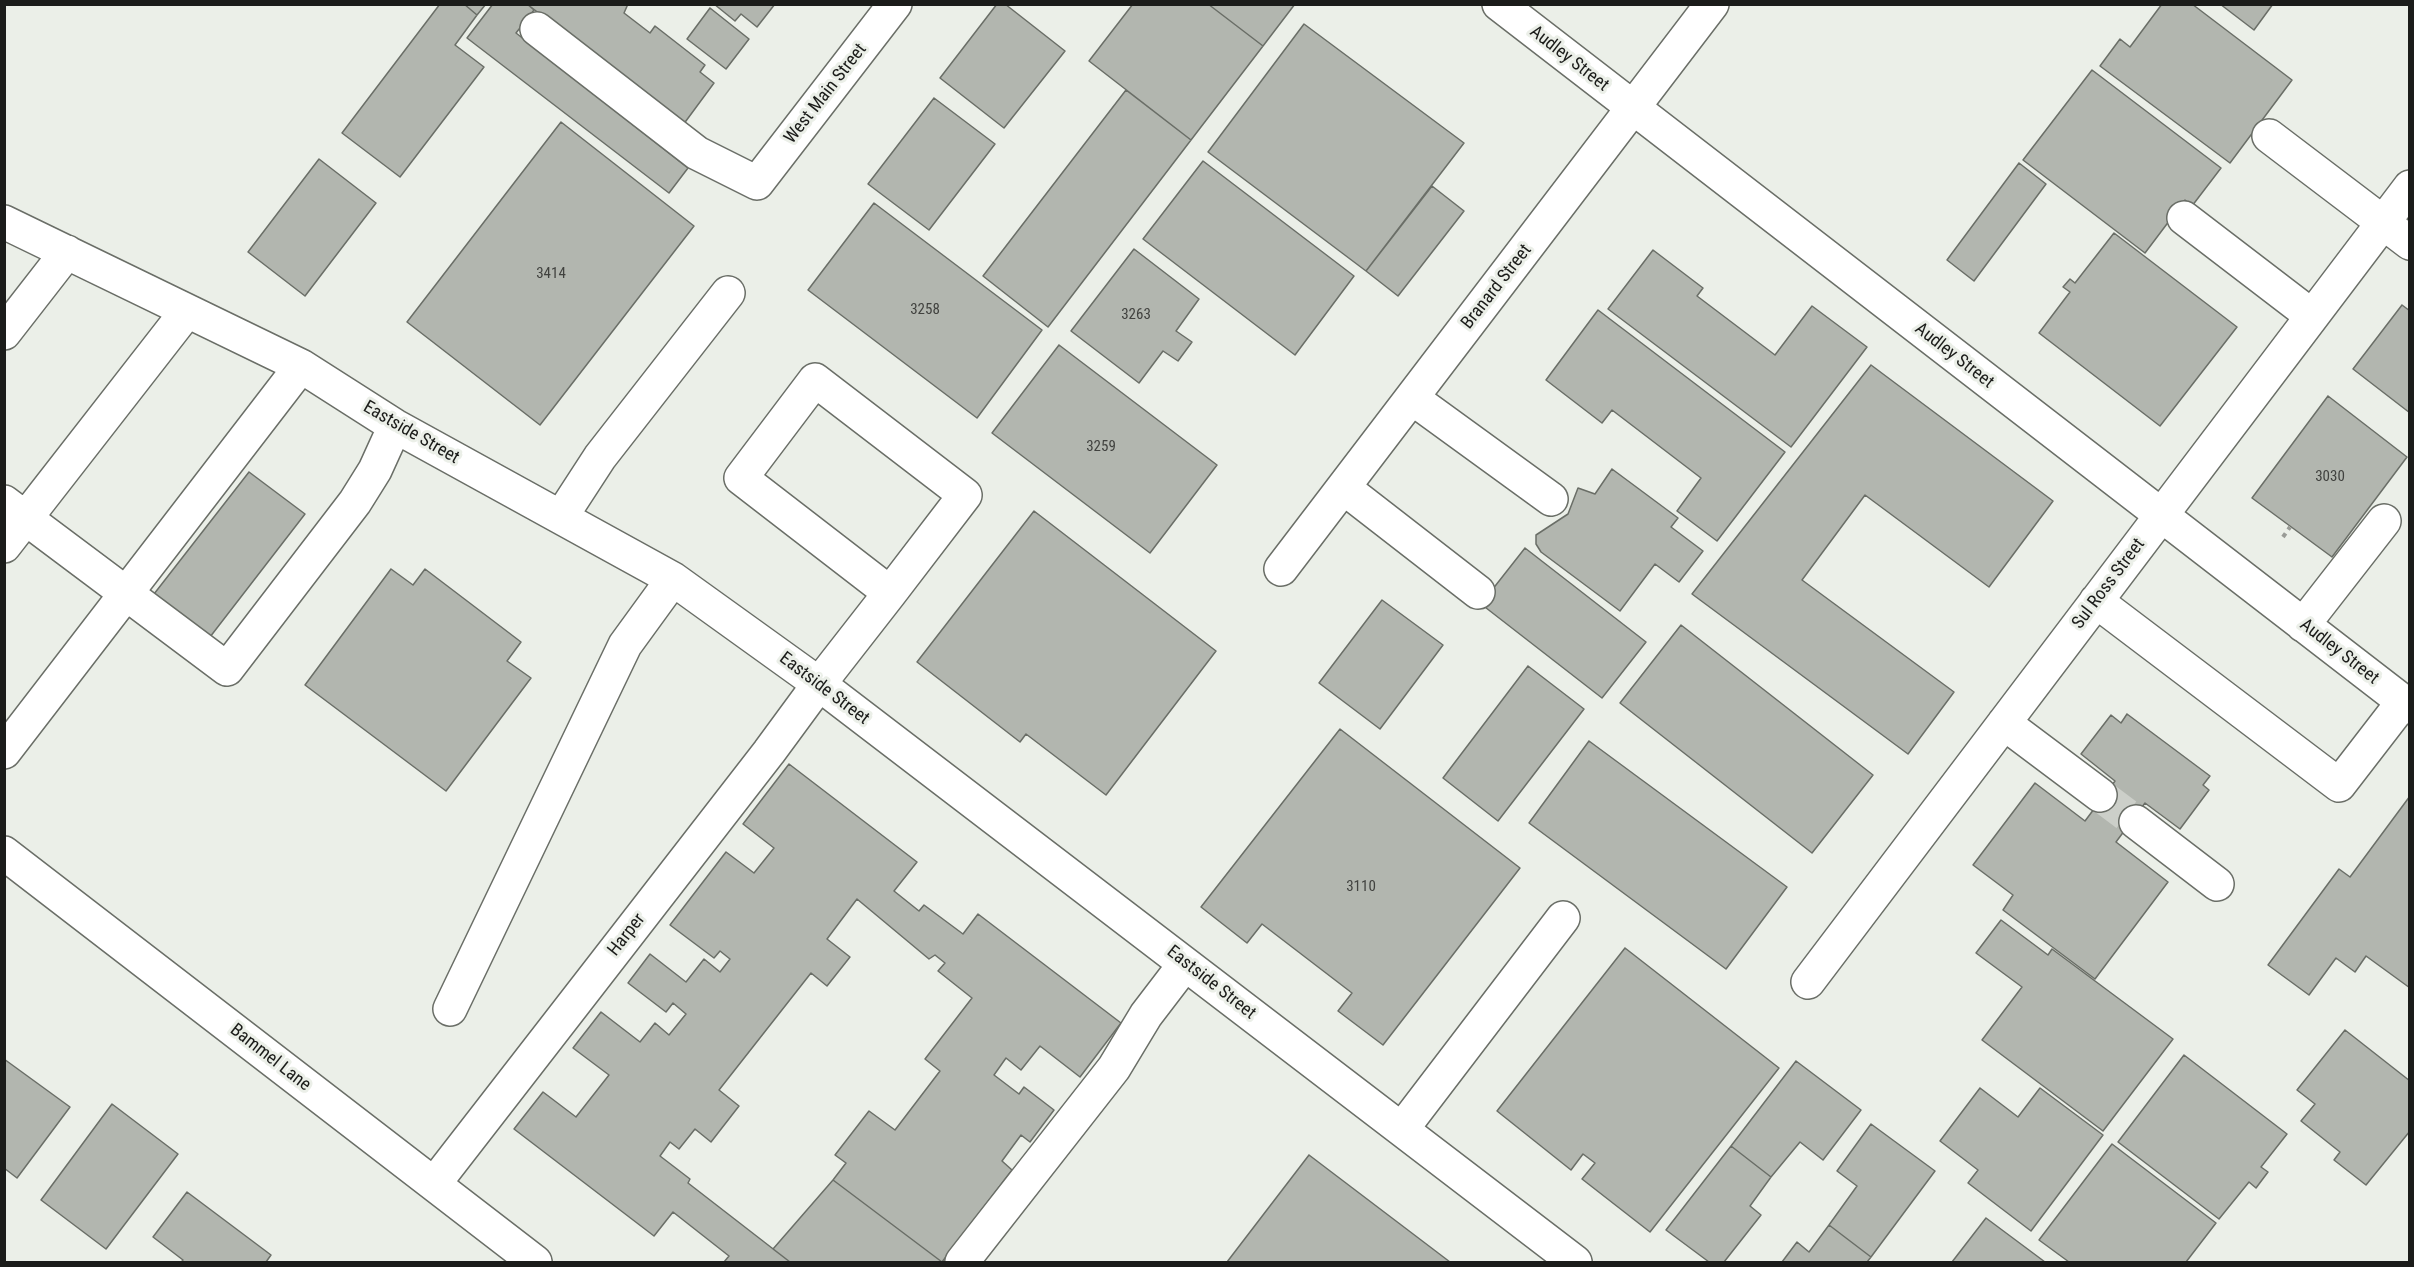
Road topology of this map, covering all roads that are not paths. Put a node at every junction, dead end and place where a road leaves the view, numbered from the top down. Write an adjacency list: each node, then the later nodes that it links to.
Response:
1 (895, 4): 4 (street, West Main Street)
2 (1499, 4): 5 (street, Audley Street)
3 (1712, 4): 5 (street, Branard Street)
4 (537, 29)
5 (1633, 108): 18 (street, Branard Street); 23 (street, Audley Street)
6 (2269, 136): 10 (street)
7 (2409, 187): 10 (street, Sul Ross Street)
8 (2184, 218): 15 (street)
9 (4, 222): 12 (street, Eastside Street)
10 (2382, 222): 11 (street); 15 (street, Sul Ross Street)
11 (2409, 243)
12 (67, 252): 14 (street, Eastside Street); 16 (street)
13 (728, 293): 24 (street)
14 (187, 310): 17 (street, Eastside Street); 22 (street)
15 (2312, 316): 23 (street, Sul Ross Street)
16 (4, 333)
17 (301, 366): 19 (street, Eastside Street); 29 (street)
18 (1412, 398): 20 (street, Branard Street); 21 (street)
19 (395, 426): 24 (street, Eastside Street); 29 (street)
20 (1344, 488): 27 (street, Branard Street); 30 (street)
21 (1551, 499)
22 (15, 510): 26 (street); 29 (street)
23 (2161, 515): 32 (street, Sul Ross Street); 33 (street, Audley Street)
24 (561, 517): 28 (street, Eastside Street)
25 (2384, 521): 33 (street)
26 (4, 546)
27 (1281, 569)
28 (672, 579): 34 (street, Eastside Street); 45 (street)
29 (126, 592): 37 (street)
30 (1478, 592)
31 (890, 593): 31 (street, Harper); 34 (street, Harper)
32 (2096, 601): 35 (street); 36 (street, Sul Ross Street)
33 (2303, 625): 35 (street, Audley Street)
34 (819, 684): 43 (street, Eastside Street); 47 (street, Harper)
35 (2406, 704)
36 (2004, 723): 38 (street); 44 (street, Sul Ross Street)
37 (4, 752)
38 (2100, 795)
39 (2136, 822): 41 (street)
40 (4, 853): 47 (street, Bammel Lane)
41 (2217, 884)
42 (1563, 918): 46 (street)
43 (1185, 964): 46 (street, Eastside Street); 49 (street)
44 (1809, 982)
45 (450, 1009)
46 (1402, 1129): 50 (street, Eastside Street)
47 (434, 1184): 48 (street, Bammel Lane)
48 (535, 1263)
49 (962, 1263)
50 (1575, 1263)

